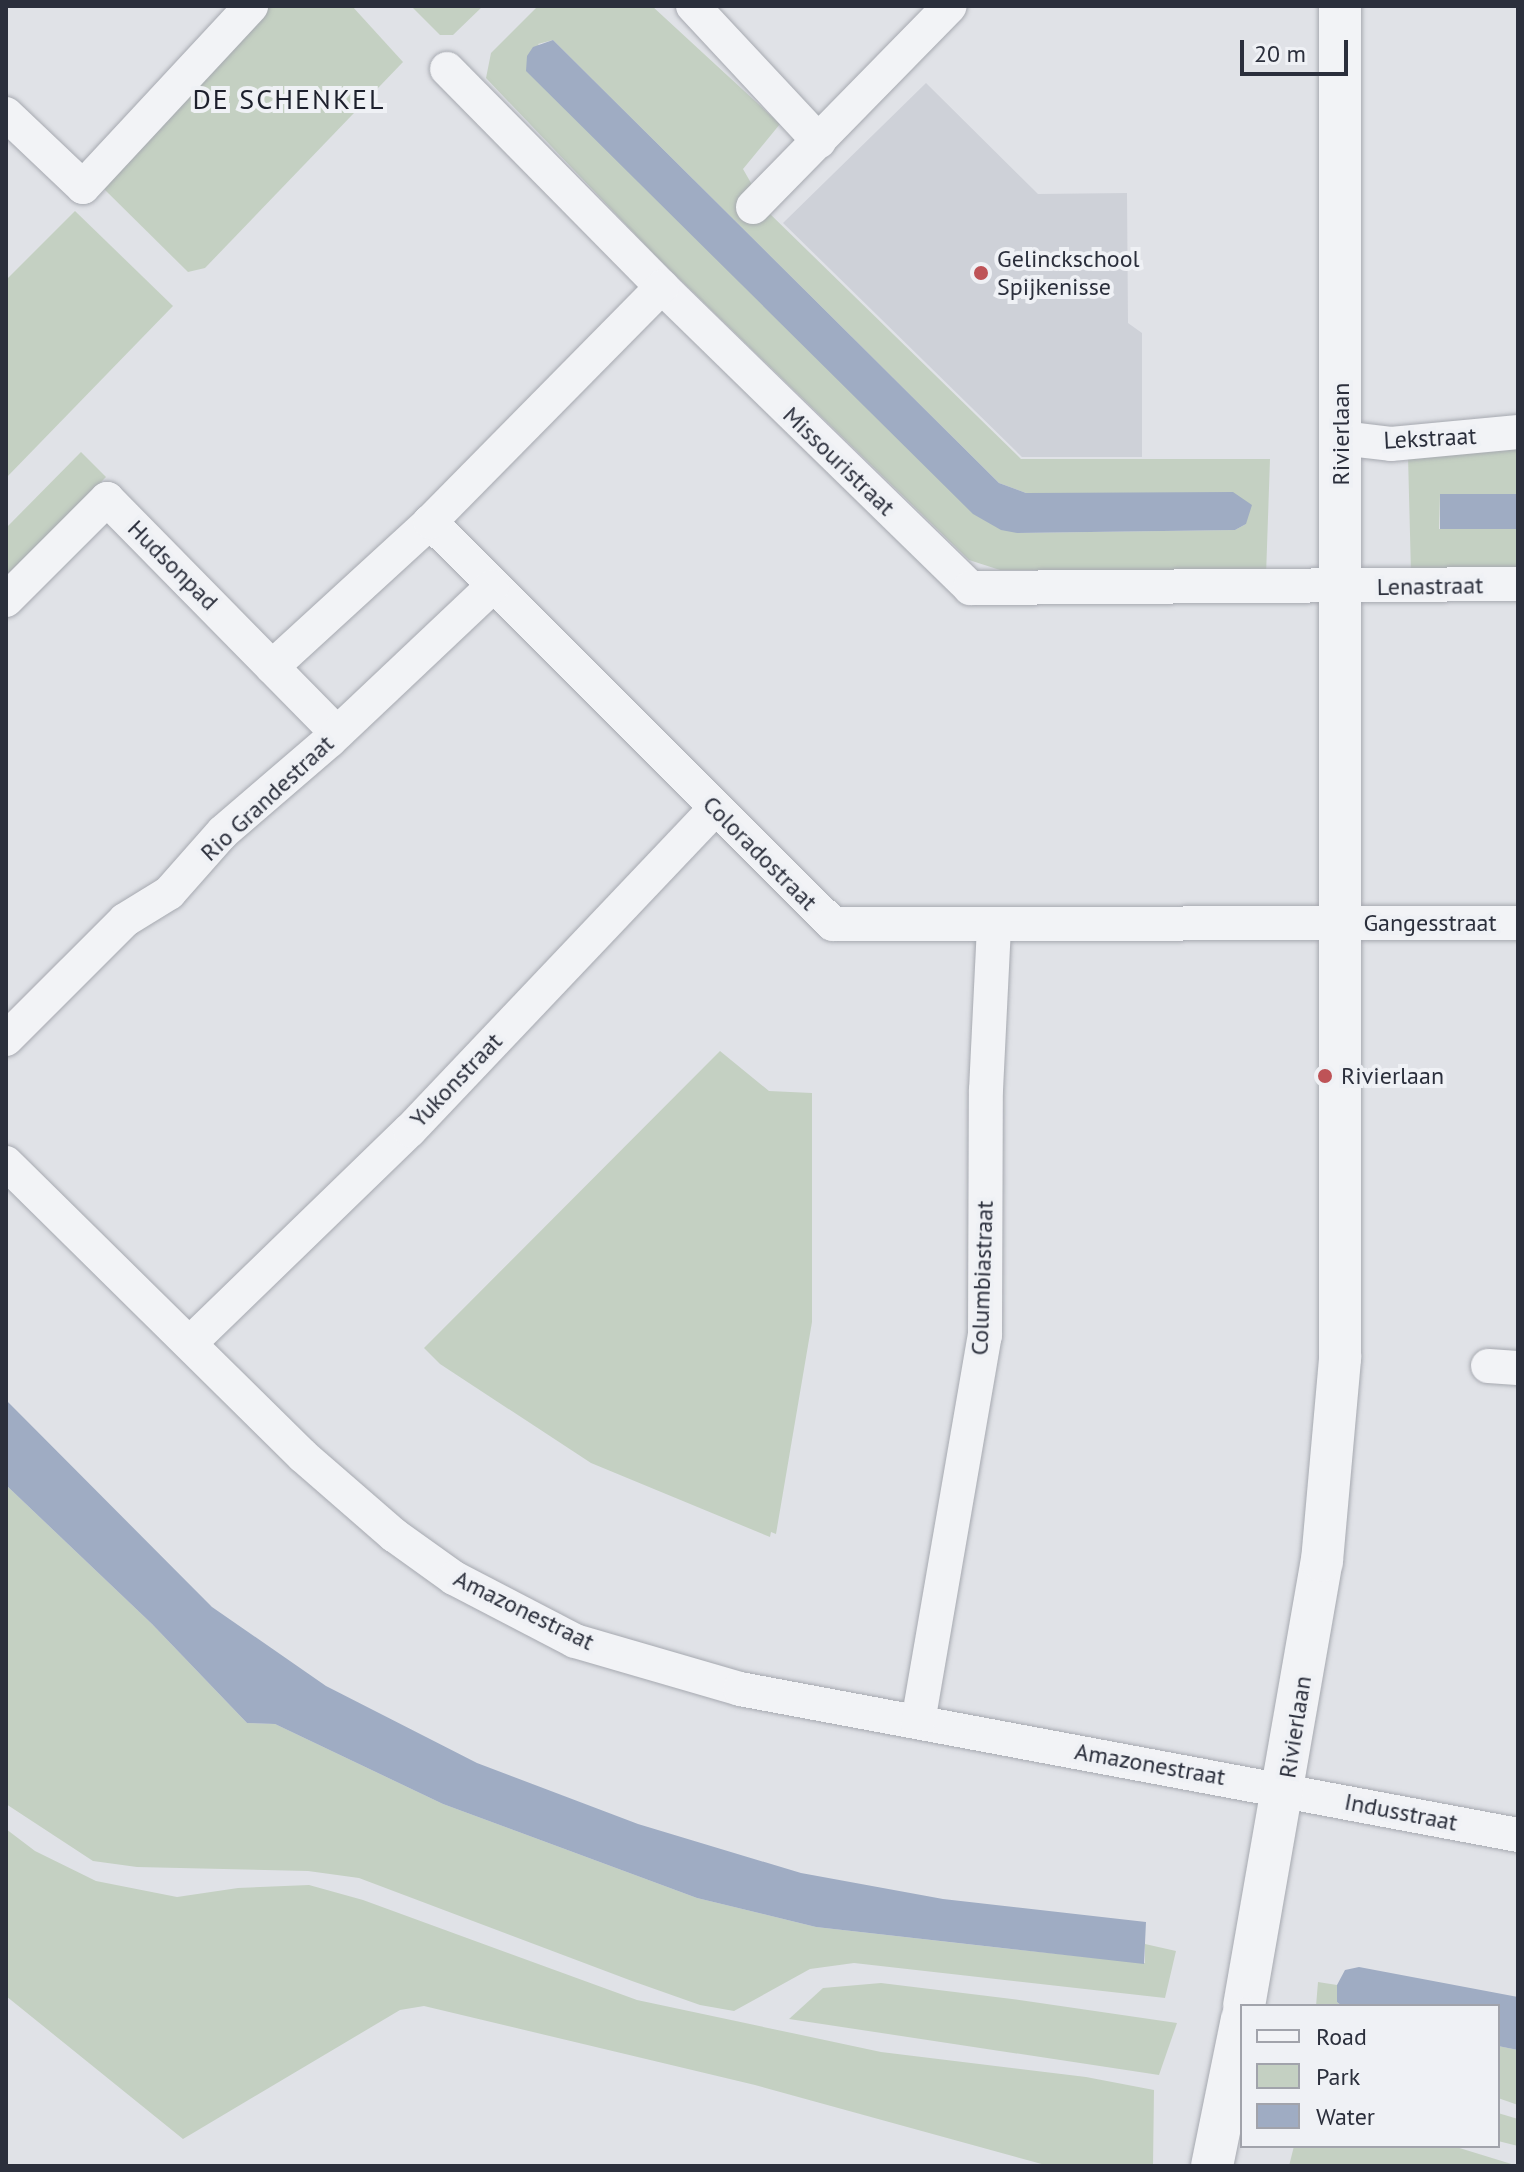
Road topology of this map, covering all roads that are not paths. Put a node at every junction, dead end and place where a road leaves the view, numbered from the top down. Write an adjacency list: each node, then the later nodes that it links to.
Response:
1 (251, 6): 6 (street)
2 (693, 6): 7 (street)
3 (950, 6): 7 (street)
4 (1340, 6): 11 (street, Rivierlaan)
5 (447, 69): 9 (street, Missouristraat)
6 (6, 114)
7 (819, 141): 8 (street)
8 (753, 207)
9 (662, 287): 12 (street); 15 (street, Missouristraat)
10 (1518, 432): 11 (street, Lekstraat)
11 (1341, 438): 15 (street, Rivierlaan)
12 (430, 522): 14 (street, Coloradostraat); 17 (street)
13 (1518, 584): 15 (street, Lenastraat)
14 (492, 587): 18 (street, Rio Grandestraat); 19 (street, Coloradostraat)
15 (1342, 588): 20 (street, Rivierlaan)
16 (6, 600): 17 (street, Hudsonpad)
17 (272, 667): 18 (street, Hudsonpad)
18 (337, 733): 23 (street, Rio Grandestraat)
19 (715, 809): 22 (street, Coloradostraat); 25 (street, Yukonstraat)
20 (1342, 923): 21 (street, Gangesstraat); 22 (street, Coloradostraat); 27 (street, Rivierlaan)
21 (1518, 923)
22 (994, 924): 26 (street, Columbiastraat)
23 (6, 1039)
24 (6, 1163): 25 (street, Amazonestraat)
25 (190, 1343): 26 (street, Amazonestraat)
26 (918, 1722): 27 (street, Amazonestraat)
27 (1284, 1789): 28 (street, Indusstraat); 29 (street, Rivierlaan)
28 (1518, 1835)
29 (1244, 2004)
30 (1240, 2029): 31 (street)
31 (1212, 2166)

